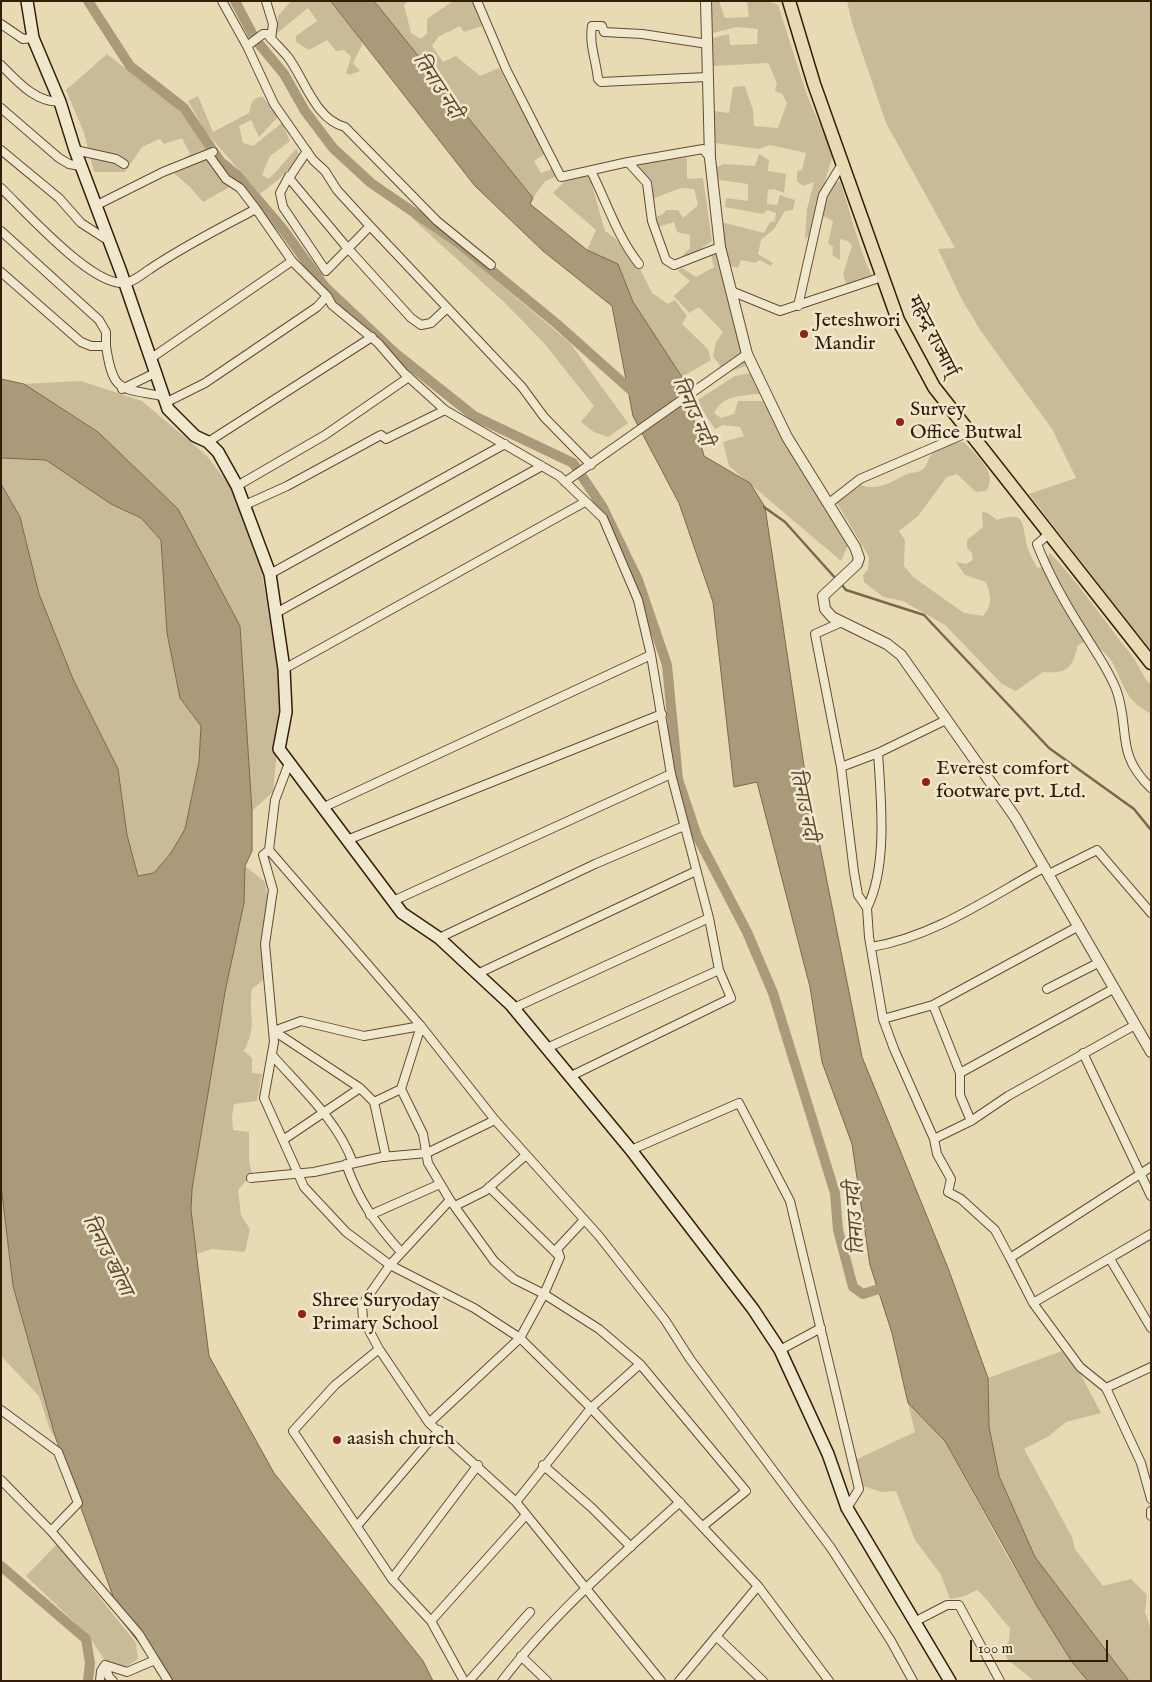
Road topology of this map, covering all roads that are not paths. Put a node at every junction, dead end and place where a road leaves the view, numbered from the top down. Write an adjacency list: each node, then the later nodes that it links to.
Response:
1 (26, 1): 9 (main road)
2 (222, 1): 11 (street)
3 (266, 1): 8 (street)
4 (477, 1): 24 (street)
5 (706, 1): 10 (street)
6 (789, 1): 22 (highway, महेन्द्र राज्मार्ग्)
7 (1, 24): 9 (street)
8 (269, 36): 11 (street); 35 (street)
9 (34, 38): 14 (main road)
10 (708, 44): 13 (street); 13 (street)
11 (247, 46): 18 (street)
12 (1, 65): 14 (street)
13 (707, 77): 19 (street)
14 (60, 102): 17 (main road)
15 (1, 108): 23 (street)
16 (1, 150): 31 (street)
17 (75, 150): 21 (street); 23 (main road)
18 (307, 151): 25 (street); 29 (street)
19 (710, 158): 20 (street); 32 (street)
20 (628, 162): 24 (street); 32 (street)
21 (124, 164)
22 (842, 164): 38 (highway, महेन्द्र राज्मार्ग्); 42 (street)
23 (80, 166): 27 (main road)
24 (592, 171): 36 (street)
25 (289, 176): 33 (street); 33 (street)
26 (1, 188): 39 (street)
27 (95, 206): 28 (street); 31 (main road)
28 (256, 209): 34 (street); 39 (street)
29 (370, 226): 33 (street); 43 (street)
30 (1, 231): 45 (street)
31 (109, 241): 39 (main road)
32 (720, 247): 40 (street)
33 (348, 248): 43 (street)
34 (292, 261): 41 (street); 47 (street)
35 (491, 264)
36 (639, 264)
37 (1, 272): 45 (street)
38 (882, 277): 42 (street); 53 (highway, महेन्द्र राज्मार्ग्)
39 (125, 283): 47 (main road)
40 (731, 291): 42 (street); 46 (street)
41 (326, 296): 44 (street); 51 (street)
42 (798, 306)
43 (446, 309): 56 (street)
44 (372, 338): 49 (street); 54 (street)
45 (106, 346): 50 (street)
46 (747, 354): 56 (street); 61 (street)
47 (150, 359): 48 (main road)
48 (155, 373): 50 (street); 51 (main road)
49 (409, 377): 52 (street); 59 (street)
50 (122, 389): 51 (street)
51 (164, 399): 54 (main road)
52 (445, 410): 55 (street); 62 (street)
53 (969, 432): 61 (street); 63 (highway, महेन्द्र राज्मार्ग्)
54 (208, 442): 59 (main road)
55 (505, 444): 57 (street); 64 (street)
56 (591, 465): 58 (street)
57 (542, 466): 58 (street); 65 (street)
58 (564, 482): 60 (street)
59 (237, 486): 62 (main road)
60 (585, 502): 67 (street); 69 (street)
61 (828, 504): 66 (street)
62 (245, 505): 64 (main road)
63 (1049, 534): 68 (highway, महेन्द्र राज्मार्ग्); 76 (street)
64 (270, 574): 65 (main road)
65 (276, 613): 69 (main road)
66 (842, 622): 71 (street); 74 (street)
67 (651, 655): 70 (street); 77 (street)
68 (1151, 663)
69 (284, 669): 73 (main road)
70 (662, 714): 75 (street); 79 (street)
71 (946, 720): 72 (street); 82 (street)
72 (878, 753): 74 (street); 84 (street)
73 (289, 762): 77 (main road); 80 (street)
74 (841, 767): 84 (street)
75 (672, 774): 78 (street); 83 (street)
76 (1151, 788)
77 (322, 808): 79 (main road)
78 (684, 826): 81 (street); 88 (street)
79 (347, 840): 83 (main road)
80 (269, 850): 99 (street); 100 (street)
81 (696, 871): 86 (street); 92 (street)
82 (1047, 871): 85 (street); 87 (street); 89 (street)
83 (393, 902): 88 (main road)
84 (867, 908): 89 (street)
85 (1151, 913)
86 (710, 918): 91 (street); 96 (street)
87 (1079, 926): 90 (street); 95 (street)
88 (438, 938): 92 (main road)
89 (871, 947): 97 (street)
90 (1098, 963): 93 (street); 94 (street)
91 (719, 970): 101 (street); 106 (street)
92 (477, 974): 96 (main road)
93 (1047, 989)
94 (1114, 989): 98 (street); 105 (street)
95 (932, 1006): 97 (street); 105 (street)
96 (514, 1008): 101 (main road)
97 (883, 1019): 113 (street)
98 (1135, 1025): 102 (street); 103 (street)
99 (422, 1026): 100 (street); 108 (street); 111 (street)
100 (274, 1030): 104 (street); 107 (street)
101 (548, 1048): 106 (main road)
102 (1151, 1052)
103 (1084, 1054): 112 (street); 122 (street)
104 (272, 1055): 110 (street); 114 (street)
105 (960, 1073): 112 (street)
106 (571, 1076): 115 (main road)
107 (360, 1088): 109 (street); 110 (street)
108 (401, 1089): 109 (street); 116 (street)
109 (374, 1102): 118 (street)
110 (323, 1113): 114 (street); 119 (street)
111 (495, 1120): 116 (street); 117 (street)
112 (972, 1121): 113 (street)
113 (934, 1139): 133 (street)
114 (283, 1140): 121 (street)
115 (630, 1150): 138 (street); 142 (main road)
116 (427, 1153): 118 (street); 124 (street)
117 (526, 1155): 125 (street); 129 (street)
118 (386, 1157): 119 (street)
119 (349, 1163): 121 (street); 128 (street)
120 (1151, 1167): 122 (street)
121 (298, 1174): 123 (street); 135 (street)
122 (1141, 1174): 126 (street); 133 (street)
123 (251, 1178)
124 (440, 1184): 127 (street); 128 (street)
125 (489, 1187): 127 (street); 132 (street)
126 (1151, 1196)
127 (453, 1203): 131 (street); 136 (street)
128 (370, 1215): 131 (street)
129 (584, 1220): 132 (street); 185 (street)
130 (1151, 1234): 134 (street)
131 (402, 1252): 135 (street)
132 (560, 1257): 136 (street)
133 (1010, 1258): 137 (street)
134 (1110, 1259): 137 (street); 139 (street)
135 (390, 1265): 140 (street); 141 (street)
136 (544, 1294): 140 (street); 143 (street)
137 (1033, 1303): 145 (street)
138 (820, 1328): 142 (street); 156 (street)
139 (1151, 1328)
140 (520, 1338): 146 (street); 148 (street)
141 (379, 1349): 148 (street); 160 (street)
142 (780, 1350): 156 (main road)
143 (640, 1364): 146 (street); 161 (street)
144 (1151, 1367): 145 (street)
145 (1106, 1388): 153 (street)
146 (591, 1408): 151 (street); 155 (street)
147 (1, 1410): 162 (street)
148 (429, 1423): 149 (street)
149 (439, 1430): 150 (street); 160 (street)
150 (478, 1465): 154 (street); 164 (street)
151 (543, 1465): 154 (street); 163 (street)
152 (1, 1480): 162 (street)
153 (1151, 1499)
154 (516, 1502): 158 (street)
155 (680, 1502): 161 (street); 163 (street)
156 (847, 1508): 169 (main road)
157 (1151, 1511): 159 (street)
158 (526, 1515): 166 (street); 168 (street)
159 (1151, 1516)
160 (357, 1526): 164 (street)
161 (702, 1526): 165 (street)
162 (51, 1531): 172 (street)
163 (631, 1547): 166 (street)
164 (392, 1579): 168 (street)
165 (758, 1586): 170 (street); 184 (street)
166 (585, 1588): 171 (street); 181 (street)
167 (530, 1612): 178 (street)
168 (431, 1621): 177 (street)
169 (916, 1621): 186 (main road); 187 (street)
170 (716, 1636): 182 (street); 183 (street)
171 (521, 1656): 179 (street); 180 (street)
172 (155, 1660): 173 (street); 176 (street)
173 (105, 1665): 174 (street); 175 (street)
174 (100, 1681)
175 (113, 1681)
176 (168, 1681)
177 (464, 1681)
178 (468, 1681)
179 (502, 1681)
180 (547, 1681)
181 (661, 1681)
182 (679, 1681)
183 (763, 1681)
184 (828, 1681)
185 (913, 1681)
186 (950, 1681)
187 (1000, 1681)

